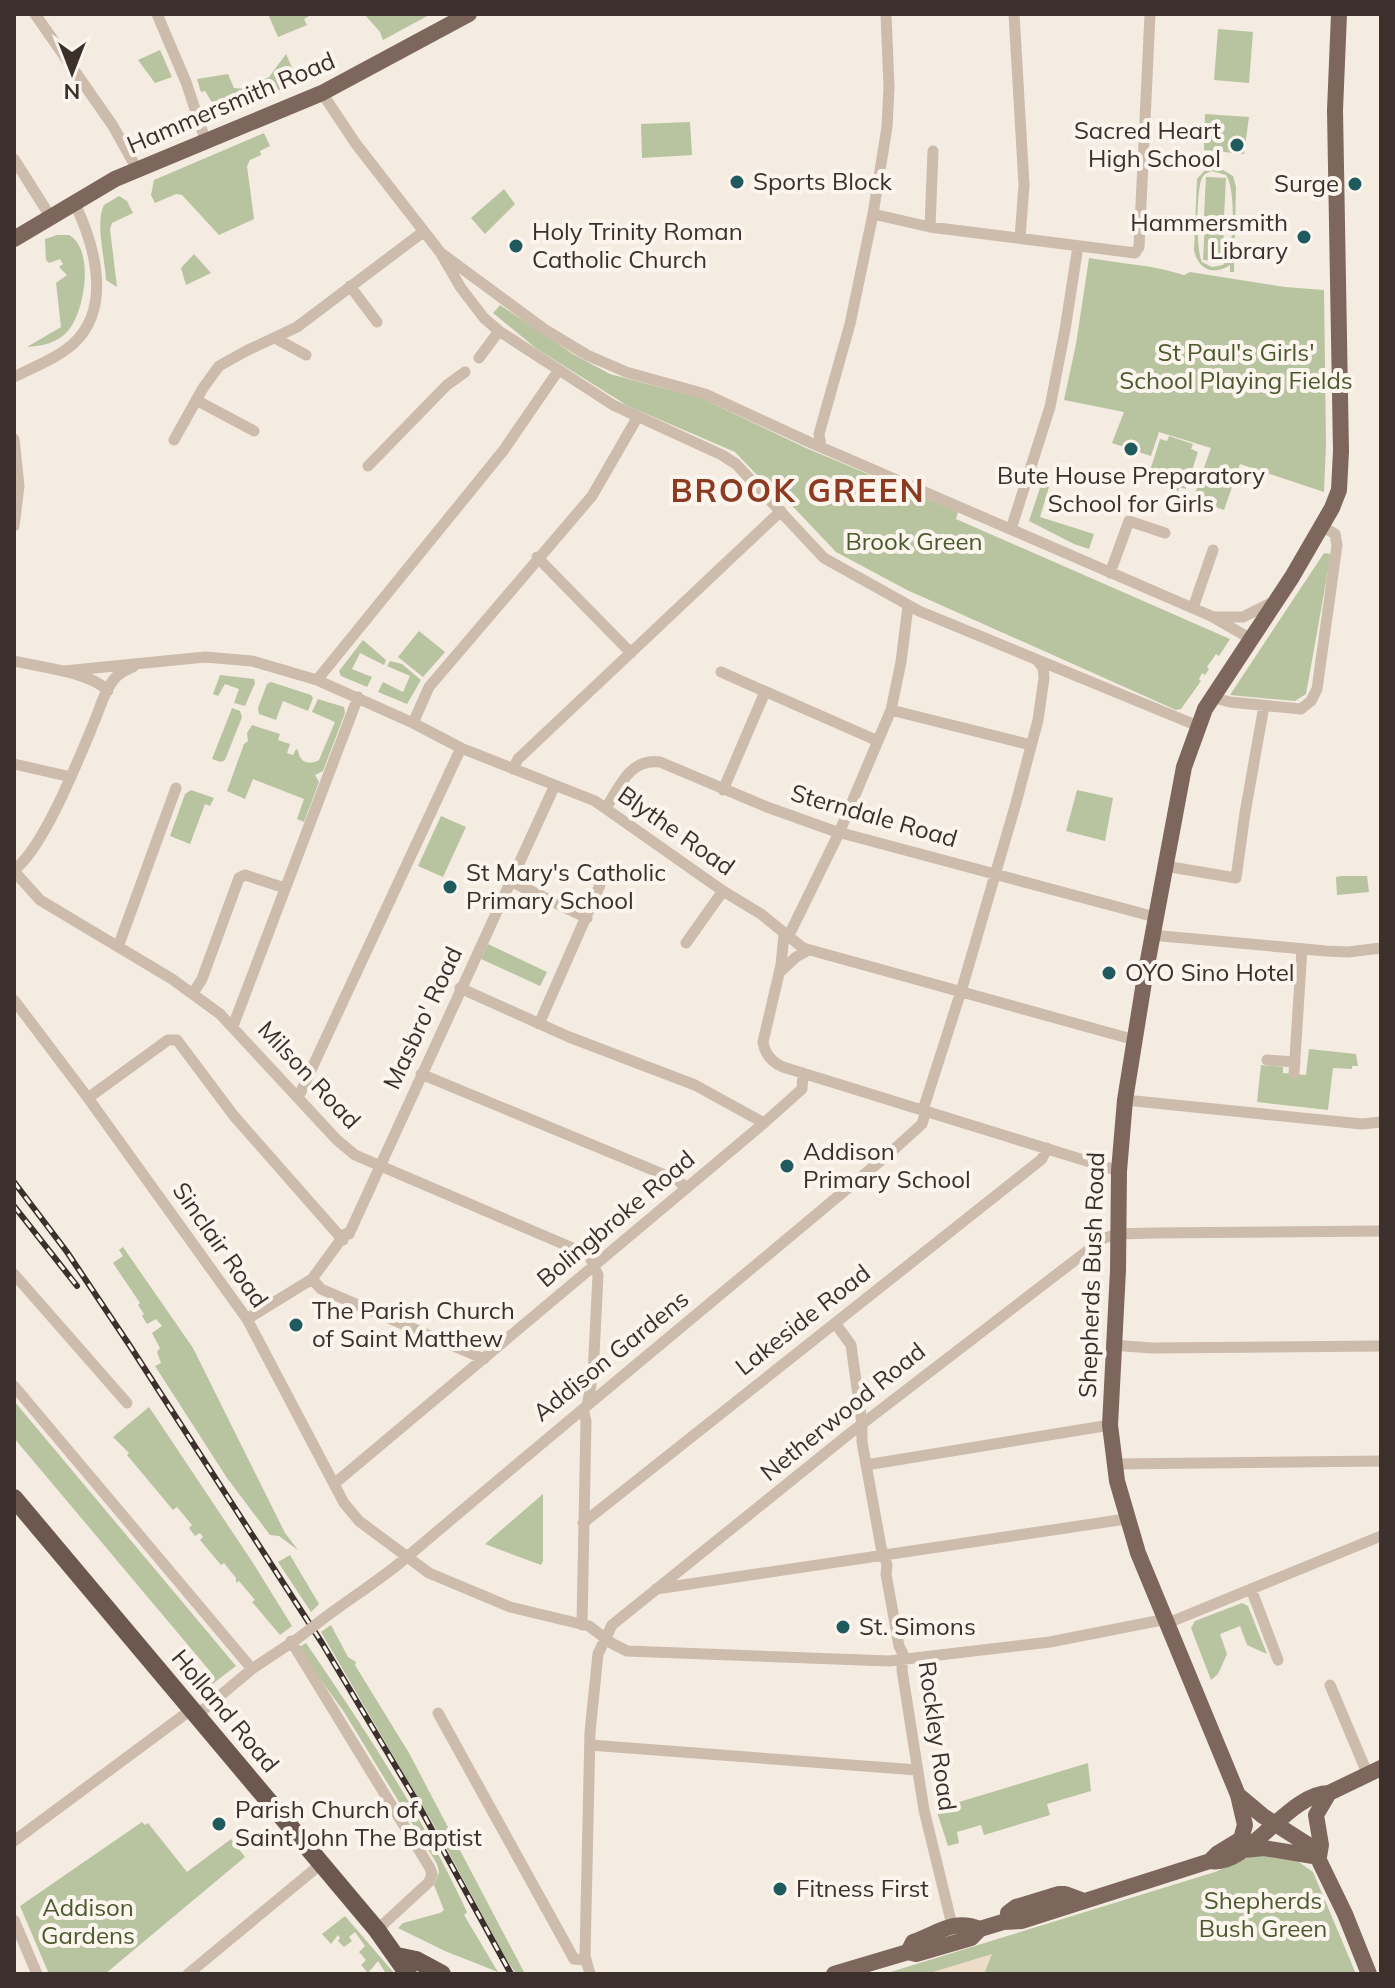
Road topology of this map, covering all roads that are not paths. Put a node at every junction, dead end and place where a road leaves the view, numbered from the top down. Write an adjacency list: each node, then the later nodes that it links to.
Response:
1 (35, 14): 12 (street)
2 (157, 14): 9 (street)
3 (469, 14): 8 (main road, Hammersmith Road)
4 (886, 14): 14 (street)
5 (1014, 14): 18 (street)
6 (1150, 14): 20 (street)
7 (1339, 14): 42 (main road, Shepherds Bush Road)
8 (322, 93): 9 (main road, Hammersmith Road); 17 (street)
9 (206, 142): 12 (main road, Hammersmith Road)
10 (933, 151): 16 (street)
11 (15, 164): 15 (street)
12 (137, 169): 13 (main road, Hammersmith Road)
13 (74, 202): 15 (main road, Hammersmith Road); 32 (street)
14 (873, 214): 16 (street); 38 (street)
15 (50, 216): 19 (main road, Hammersmith Road)
16 (930, 227): 18 (street)
17 (423, 232): 21 (street); 22 (street)
18 (1020, 238): 20 (street)
19 (14, 239)
20 (1078, 246): 43 (street)
21 (440, 252): 23 (street); 24 (street)
22 (350, 286): 25 (street); 27 (street)
23 (494, 291): 24 (street); 38 (street)
24 (474, 305): 26 (street)
25 (377, 322)
26 (499, 331): 29 (street); 30 (street)
27 (275, 338): 28 (street); 33 (street)
28 (306, 355)
29 (479, 358)
30 (558, 371): 34 (street); 59 (street)
31 (465, 372): 39 (street)
32 (14, 377)
33 (196, 400): 35 (street); 37 (street)
34 (637, 418): 40 (street); 46 (street)
35 (254, 431)
36 (14, 439): 41 (street)
37 (174, 440)
38 (821, 447): 43 (street)
39 (368, 466)
40 (781, 511): 49 (street); 53 (street)
41 (14, 526)
42 (1323, 527): 48 (main road, Shepherds Bush Road); 64 (street)
43 (1011, 529): 47 (street)
44 (1165, 533): 47 (street)
45 (1213, 550): 50 (street)
46 (537, 557): 53 (street); 66 (street)
47 (1110, 573): 50 (street)
48 (1277, 599): 51 (street); 52 (main road, Shepherds Bush Road)
49 (908, 606): 54 (street); 65 (street)
50 (1193, 608): 51 (street)
51 (1211, 616): 52 (street)
52 (1251, 639): 63 (main road, Shepherds Bush Road)
53 (631, 653): 72 (street)
54 (1036, 660): 67 (street); 69 (street, Addison Gardens)
55 (14, 661): 57 (street, Blythe Road)
56 (145, 662): 57 (street, Blythe Road); 59 (street, Blythe Road); 60 (street)
57 (64, 671): 60 (street, Blythe Road)
58 (721, 672): 61 (street)
59 (317, 680): 62 (street, Blythe Road)
60 (108, 691): 73 (street)
61 (765, 692): 68 (street); 76 (street)
62 (358, 697): 66 (street, Blythe Road); 84 (street)
63 (1212, 697): 64 (street); 67 (main road, Shepherds Bush Road)
64 (1264, 706): 79 (street)
65 (891, 710): 68 (street); 69 (street)
66 (413, 723): 70 (street, Blythe Road)
67 (1198, 726): 79 (main road, Shepherds Bush Road)
68 (878, 741): 78 (street)
69 (1031, 745): 81 (street, Addison Gardens)
70 (461, 748): 72 (street, Blythe Road); 107 (street)
71 (14, 764): 73 (street)
72 (513, 769): 74 (street, Blythe Road)
73 (71, 777): 80 (street)
74 (555, 785): 77 (street, Blythe Road); 82 (street, Masbro' Road)
75 (176, 788): 91 (street)
76 (723, 790): 77 (street, Sterndale Road); 78 (street, Sterndale Road)
77 (606, 808): 85 (street, Blythe Road)
78 (839, 833): 81 (street, Sterndale Road); 88 (street)
79 (1165, 866): 86 (main road, Shepherds Bush Road)
80 (14, 871): 91 (street, Milson Road)
81 (995, 874): 86 (street, Sterndale Road); 97 (street, Addison Gardens)
82 (510, 881): 87 (street); 96 (street, Masbro' Road)
83 (600, 885): 87 (street)
84 (285, 888): 98 (street); 101 (street)
85 (723, 891): 88 (street, Blythe Road); 90 (street)
86 (1155, 917): 89 (main road, Shepherds Bush Road)
87 (587, 918): 100 (street)
88 (784, 935): 94 (street, Blythe Road); 95 (street)
89 (1151, 935): 93 (street); 102 (main road, Shepherds Bush Road)
90 (686, 943)
91 (118, 947): 98 (street, Milson Road)
92 (1381, 948): 93 (street)
93 (1302, 949): 103 (street)
94 (809, 950): 95 (street); 97 (street, Blythe Road)
95 (780, 973): 104 (street)
96 (460, 988): 100 (street); 105 (street, Masbro' Road)
97 (961, 991): 102 (street, Blythe Road); 109 (street, Addison Gardens)
98 (193, 993): 101 (street, Milson Road)
99 (14, 1000): 106 (street, Sinclair Road)
100 (539, 1024): 111 (street)
101 (233, 1026): 107 (street, Milson Road)
102 (1135, 1040): 108 (main road, Shepherds Bush Road)
103 (1267, 1060)
104 (803, 1073): 109 (street); 111 (street, Bolingbroke Road)
105 (421, 1074): 113 (street, Masbro' Road); 115 (street)
106 (88, 1098): 118 (street); 122 (street, Sinclair Road)
107 (298, 1098): 113 (street, Milson Road)
108 (1125, 1100): 110 (street); 114 (main road, Shepherds Bush Road)
109 (924, 1110): 112 (street); 128 (street, Addison Gardens)
110 (1381, 1122)
111 (764, 1123): 115 (street, Bolingbroke Road)
112 (1047, 1148): 114 (street); 123 (street, Lakeside Road)
113 (379, 1167): 118 (street, Masbro' Road); 119 (street, Milson Road)
114 (1119, 1171): 117 (main road, Shepherds Bush Road)
115 (687, 1188): 119 (street, Bolingbroke Road)
116 (1381, 1231): 117 (street)
117 (1119, 1234): 124 (main road, Shepherds Bush Road); 132 (street, Netherwood Road)
118 (343, 1240): 121 (street, Masbro' Road)
119 (595, 1265): 126 (street, Bolingbroke Road); 127 (street)
120 (14, 1274): 130 (street)
121 (312, 1279): 122 (street, Masbro' Road); 126 (street)
122 (247, 1319): 137 (street, Sinclair Road)
123 (835, 1323): 132 (street, Rockley Road); 140 (street, Lakeside Road)
124 (1112, 1345): 125 (street); 133 (main road, Shepherds Bush Road)
125 (1381, 1346)
126 (484, 1359): 137 (street, Bolingbroke Road)
127 (593, 1375): 128 (street); 131 (street)
128 (615, 1382): 131 (street, Addison Gardens)
129 (14, 1386): 152 (street)
130 (127, 1403)
131 (585, 1408): 140 (street); 143 (street, Addison Gardens)
132 (862, 1424): 136 (street, Rockley Road); 145 (street, Netherwood Road)
133 (1110, 1425): 135 (main road, Shepherds Bush Road); 136 (street)
134 (1381, 1461): 135 (street)
135 (1115, 1464): 139 (main road, Shepherds Bush Road)
136 (866, 1465): 142 (street, Rockley Road)
137 (334, 1484): 143 (street, Sinclair Road)
138 (14, 1498): 154 (highway, Holland Road)
139 (1126, 1519): 142 (street); 146 (main road, Shepherds Bush Road)
140 (583, 1523): 147 (street)
141 (1381, 1536): 144 (street, Sinclair Road)
142 (884, 1556): 145 (street); 150 (street, Rockley Road)
143 (407, 1557): 147 (street, Sinclair Road); 149 (street, Addison Gardens, bridge)
144 (1251, 1589): 146 (street, Sinclair Road); 151 (street)
145 (654, 1590): 148 (street, Netherwood Road)
146 (1167, 1621): 150 (street, Sinclair Road); 160 (main road, Shepherds Bush Road)
147 (582, 1625): 148 (street, Sinclair Road)
148 (604, 1638): 150 (street, Sinclair Road); 156 (street)
149 (294, 1640): 152 (street, Addison Gardens); 172 (street)
150 (901, 1660): 157 (street, Rockley Road)
151 (1278, 1660)
152 (252, 1669): 154 (street, Addison Gardens)
153 (1330, 1685): 158 (street)
154 (194, 1712): 162 (street, Addison Gardens); 166 (highway, Holland Road)
155 (438, 1713): 174 (street)
156 (590, 1745): 157 (street); 173 (street)
157 (917, 1770): 170 (street, Rockley Road)
158 (1374, 1772): 159 (main road)
159 (1329, 1793): 161 (main road); 164 (main road)
160 (1238, 1795): 161 (main road); 165 (main road)
161 (1275, 1823): 163 (main road); 164 (main road)
162 (14, 1841)
163 (1243, 1850): 164 (main road); 165 (main road)
164 (1319, 1857): 184 (main road)
165 (1210, 1861): 167 (main road)
166 (321, 1864): 172 (highway, Holland Road); 179 (street)
167 (1084, 1901): 168 (main road); 171 (main road)
168 (1008, 1913)
169 (14, 1920): 178 (street)
170 (952, 1925): 171 (main road); 175 (main road)
171 (980, 1929): 175 (main road)
172 (377, 1930): 176 (highway, Holland Road)
173 (586, 1936): 174 (street); 177 (street)
174 (563, 1939): 177 (street)
175 (908, 1952): 183 (main road)
176 (397, 1956): 180 (highway, Holland Road); 181 (highway)
177 (586, 1960): 182 (street)
178 (37, 1974)
179 (188, 1974)
180 (408, 1974)
181 (442, 1974)
182 (590, 1974)
183 (834, 1974)
184 (1369, 1974)

